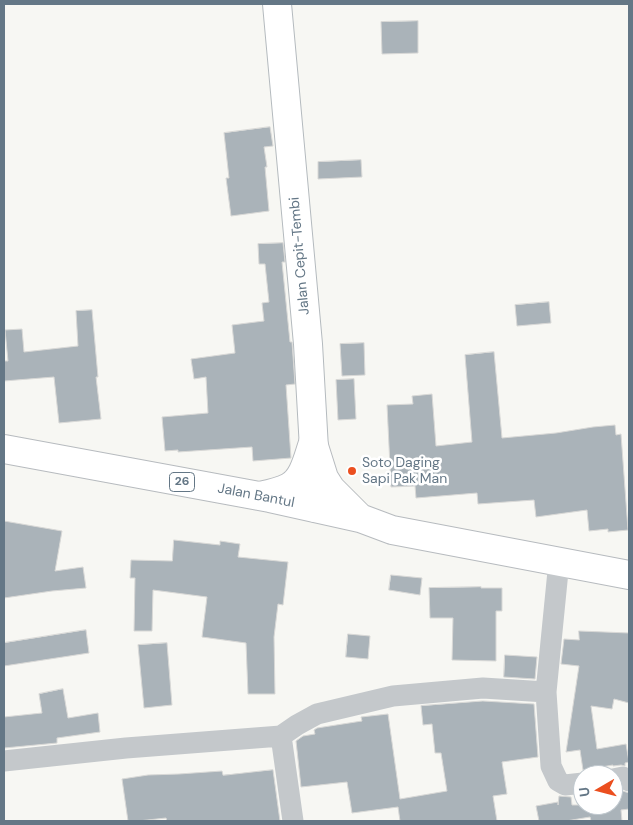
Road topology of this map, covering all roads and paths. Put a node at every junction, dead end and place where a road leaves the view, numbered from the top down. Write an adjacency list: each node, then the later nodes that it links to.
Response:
1 (277, 4): 2 (main road, Jalan Cepit-Tembi)
2 (313, 443): 4 (main road); 5 (main road, Jalan Cepit-Tembi); 6 (main road)
3 (4, 449): 4 (main road, Jalan Bantul / 26)
4 (257, 496): 5 (main road, Jalan Bantul / 26)
5 (316, 508): 6 (main road, Jalan Bantul / 26)
6 (360, 518): 7 (main road, Jalan Bantul / 26); 8 (main road, Jalan Bantul / 26)
7 (629, 559)
8 (559, 561): 9 (main road, Jalan Bantul / 26); 10 (street)
9 (629, 575)
10 (546, 692): 11 (street); 13 (street)
11 (281, 736): 12 (street); 14 (street)
12 (4, 761)
13 (573, 784)
14 (293, 821)

